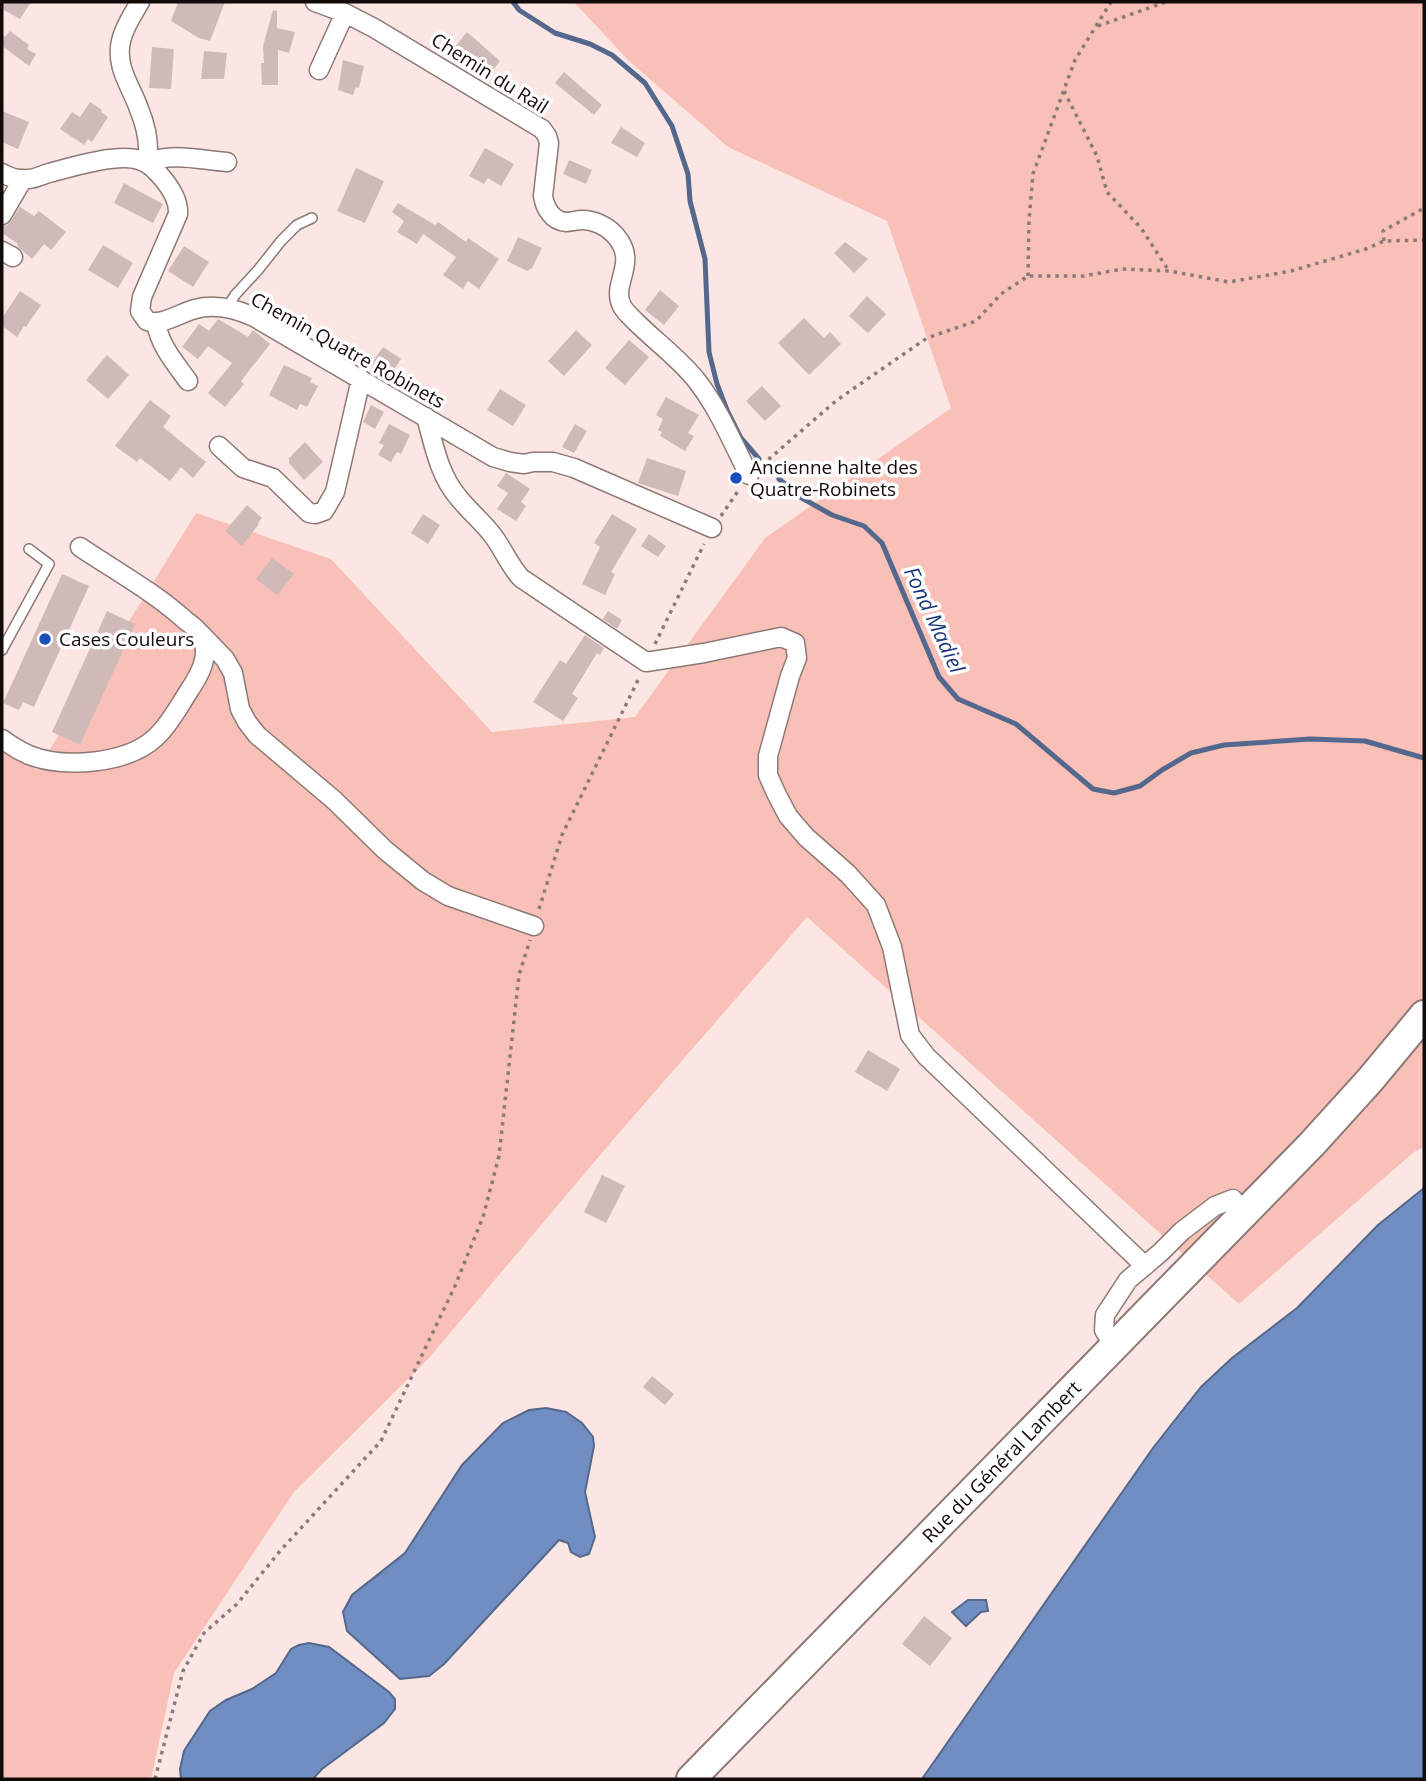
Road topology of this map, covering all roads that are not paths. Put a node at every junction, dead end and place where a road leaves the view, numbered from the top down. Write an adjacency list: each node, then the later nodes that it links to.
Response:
1 (140, 2): 6 (street)
2 (315, 2): 3 (street, Chemin du Rail)
3 (345, 13): 4 (street); 17 (street, Chemin du Rail)
4 (319, 70)
5 (227, 162): 6 (street)
6 (147, 163): 8 (street); 12 (street)
7 (2, 173): 8 (street)
8 (23, 179): 9 (street)
9 (2, 215)
10 (312, 218): 11 (lane)
11 (227, 308): 12 (street, Chemin Quatre Robinets); 13 (street, Chemin Quatre Robinets)
12 (156, 323): 14 (street)
13 (361, 379): 15 (street, Chemin Quatre Robinets); 16 (street)
14 (188, 381)
15 (426, 418): 18 (street, Chemin Quatre Robinets); 27 (street)
16 (219, 446)
17 (749, 475)
18 (712, 528)
19 (80, 547): 21 (street)
20 (29, 549): 22 (lane)
21 (200, 633): 23 (street); 24 (street)
22 (2, 650)
23 (2, 739)
24 (534, 926)
25 (1424, 1015): 26 (main road, Rue du Général Lambert)
26 (1244, 1214): 27 (street); 28 (main road, Rue du Général Lambert)
27 (1145, 1266): 28 (street)
28 (1114, 1346): 29 (main road, Rue du Général Lambert)
29 (691, 1779)

